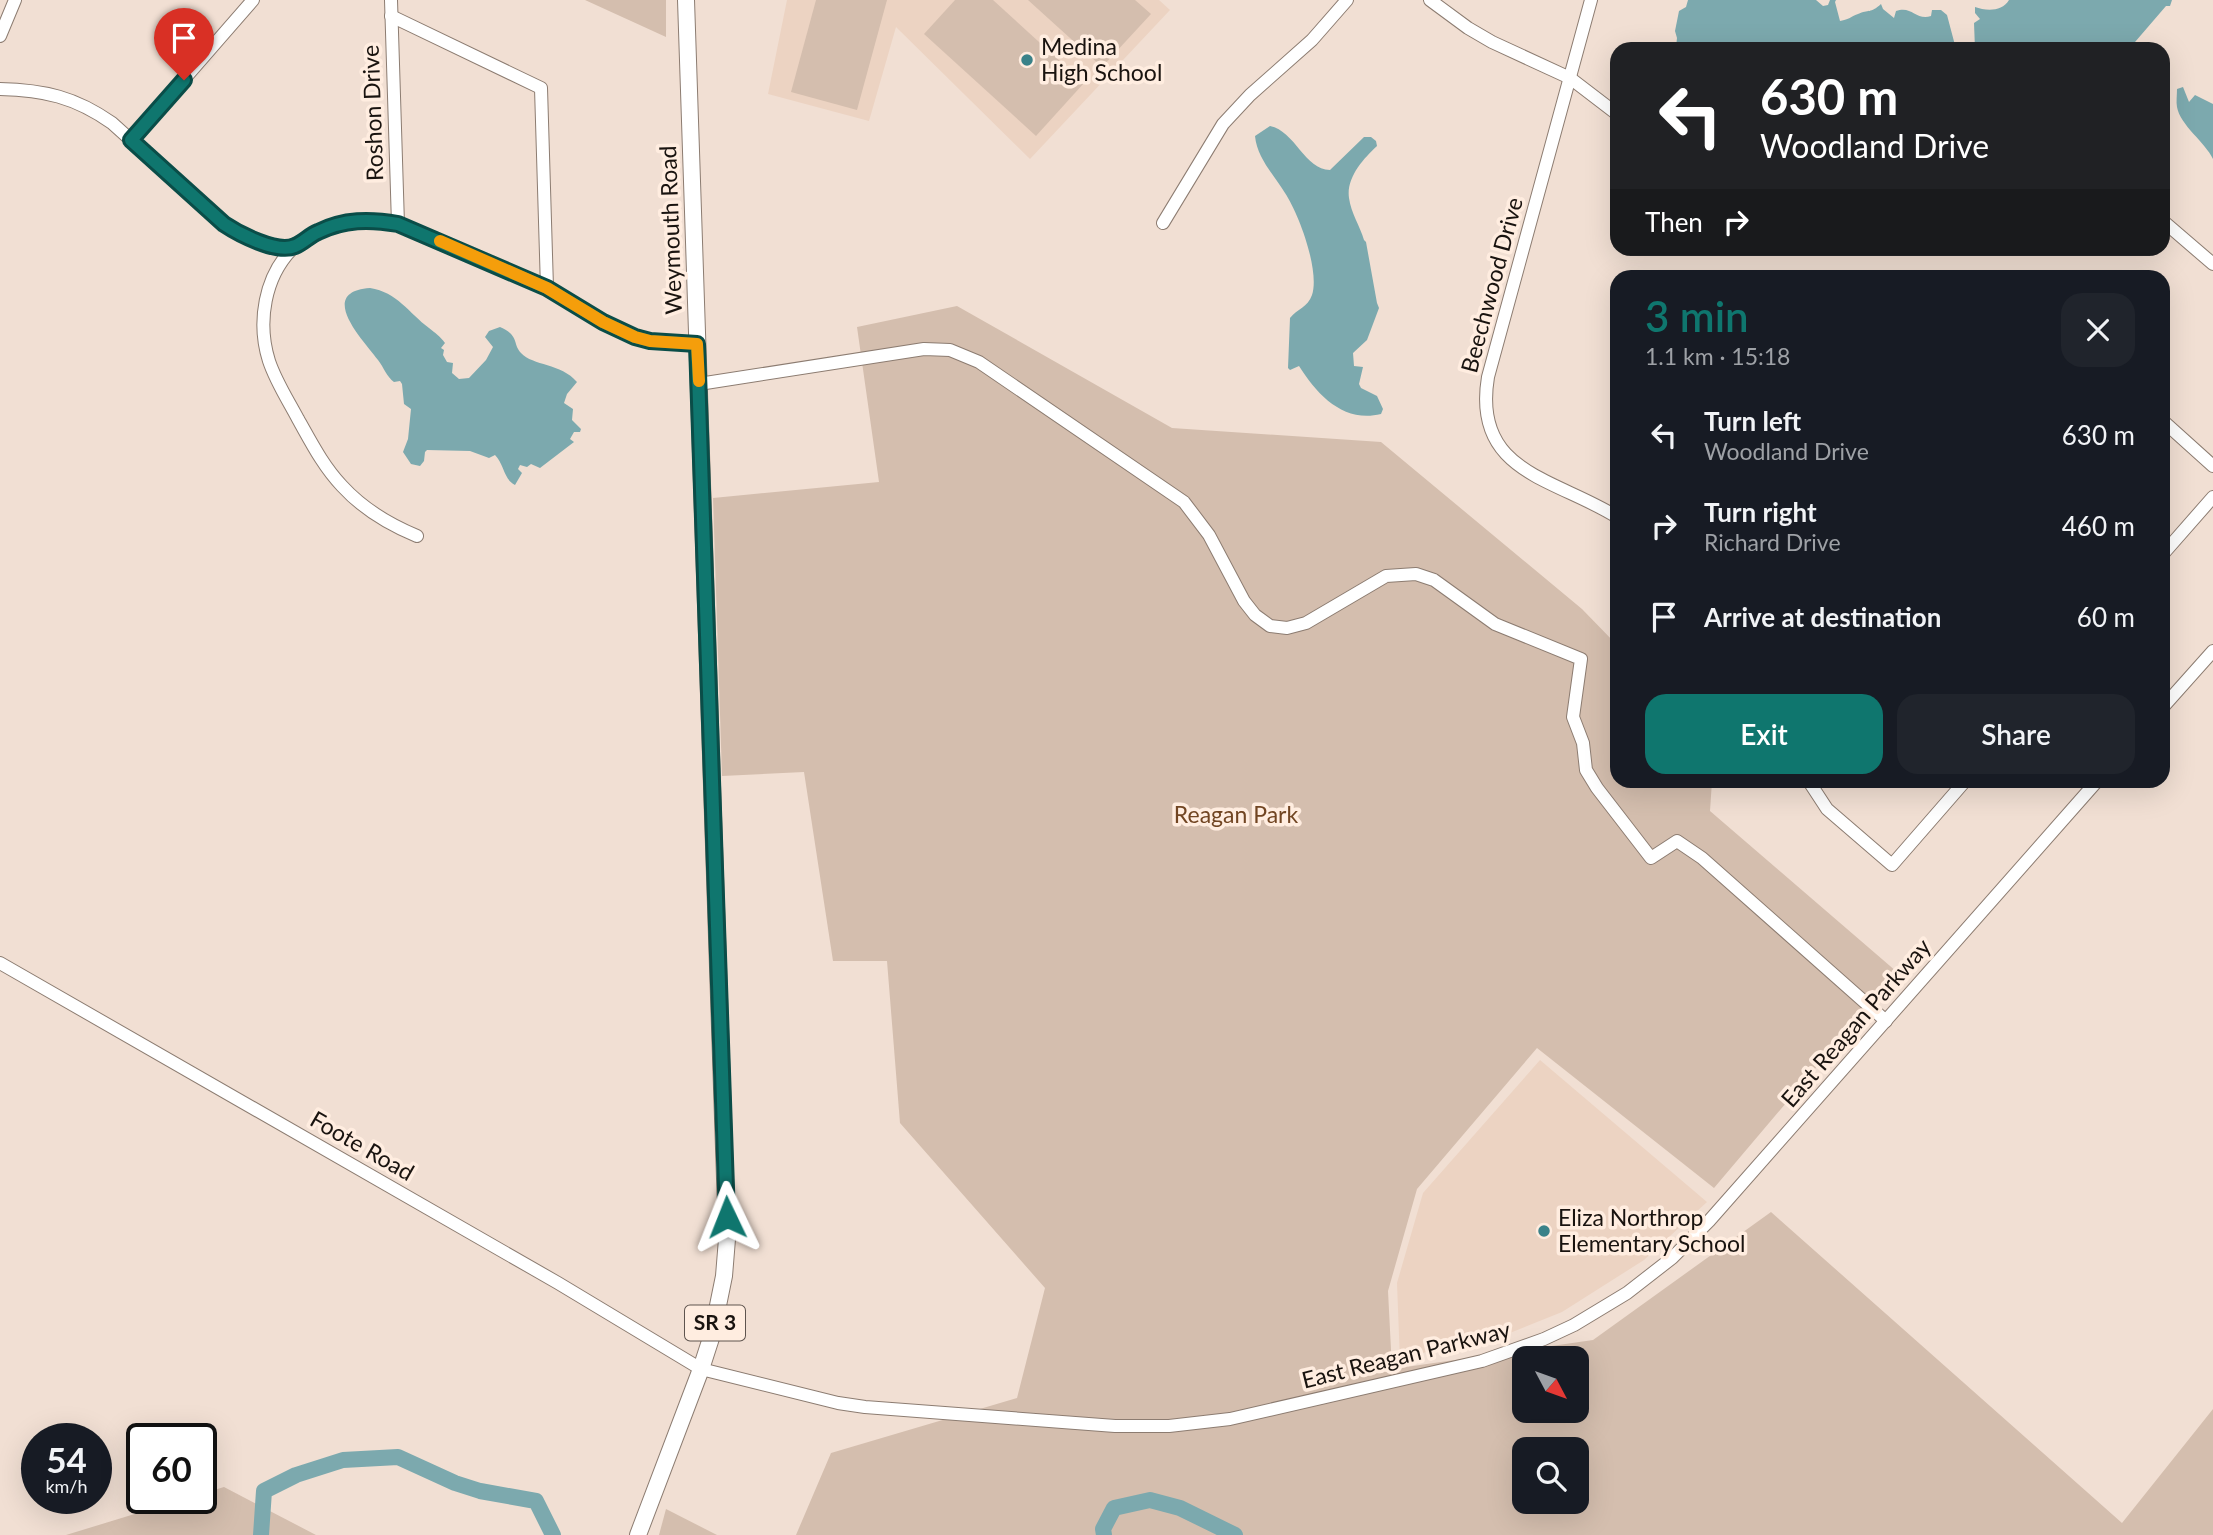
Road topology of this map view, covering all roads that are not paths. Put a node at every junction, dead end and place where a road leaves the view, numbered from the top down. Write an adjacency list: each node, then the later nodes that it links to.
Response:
1 (15, 0): 9 (street)
2 (253, 0): 13 (street)
3 (391, 0): 8 (street, Roshon Drive)
4 (686, 0): 22 (main road, Weymouth Road / SR 3)
5 (1347, 0): 14 (street)
6 (1430, 0): 10 (street)
7 (1591, 0): 10 (street, Beechwood Drive)
8 (391, 16): 15 (street, Roshon Drive); 21 (street)
9 (0, 36)
10 (1570, 78): 12 (street); 27 (street, Beechwood Drive)
11 (0, 89): 13 (street)
12 (1610, 109)
13 (131, 140): 17 (street)
14 (1163, 223)
15 (398, 224): 18 (street); 21 (street)
16 (2170, 227): 19 (street)
17 (264, 244): 18 (street); 20 (street)
18 (294, 247): 20 (street)
19 (2213, 264)
20 (276, 271): 28 (street)
21 (547, 288): 22 (street)
22 (697, 344): 23 (main road, Weymouth Road / SR 3)
23 (699, 384): 36 (street); 37 (main road, Weymouth Road / SR 3)
24 (2170, 427): 25 (street)
25 (2213, 466)
26 (2213, 497): 29 (street)
27 (1610, 509)
28 (416, 536)
29 (2170, 546)
30 (2213, 651): 31 (street)
31 (2170, 699)
32 (1813, 788): 33 (street)
33 (1959, 788)
34 (2091, 788): 36 (street, East Reagan Parkway)
35 (0, 963): 37 (street, Foote Road)
36 (1886, 1021): 37 (street, East Reagan Parkway)
37 (701, 1369): 38 (main road, Weymouth Road / SR 3)
38 (638, 1535)

